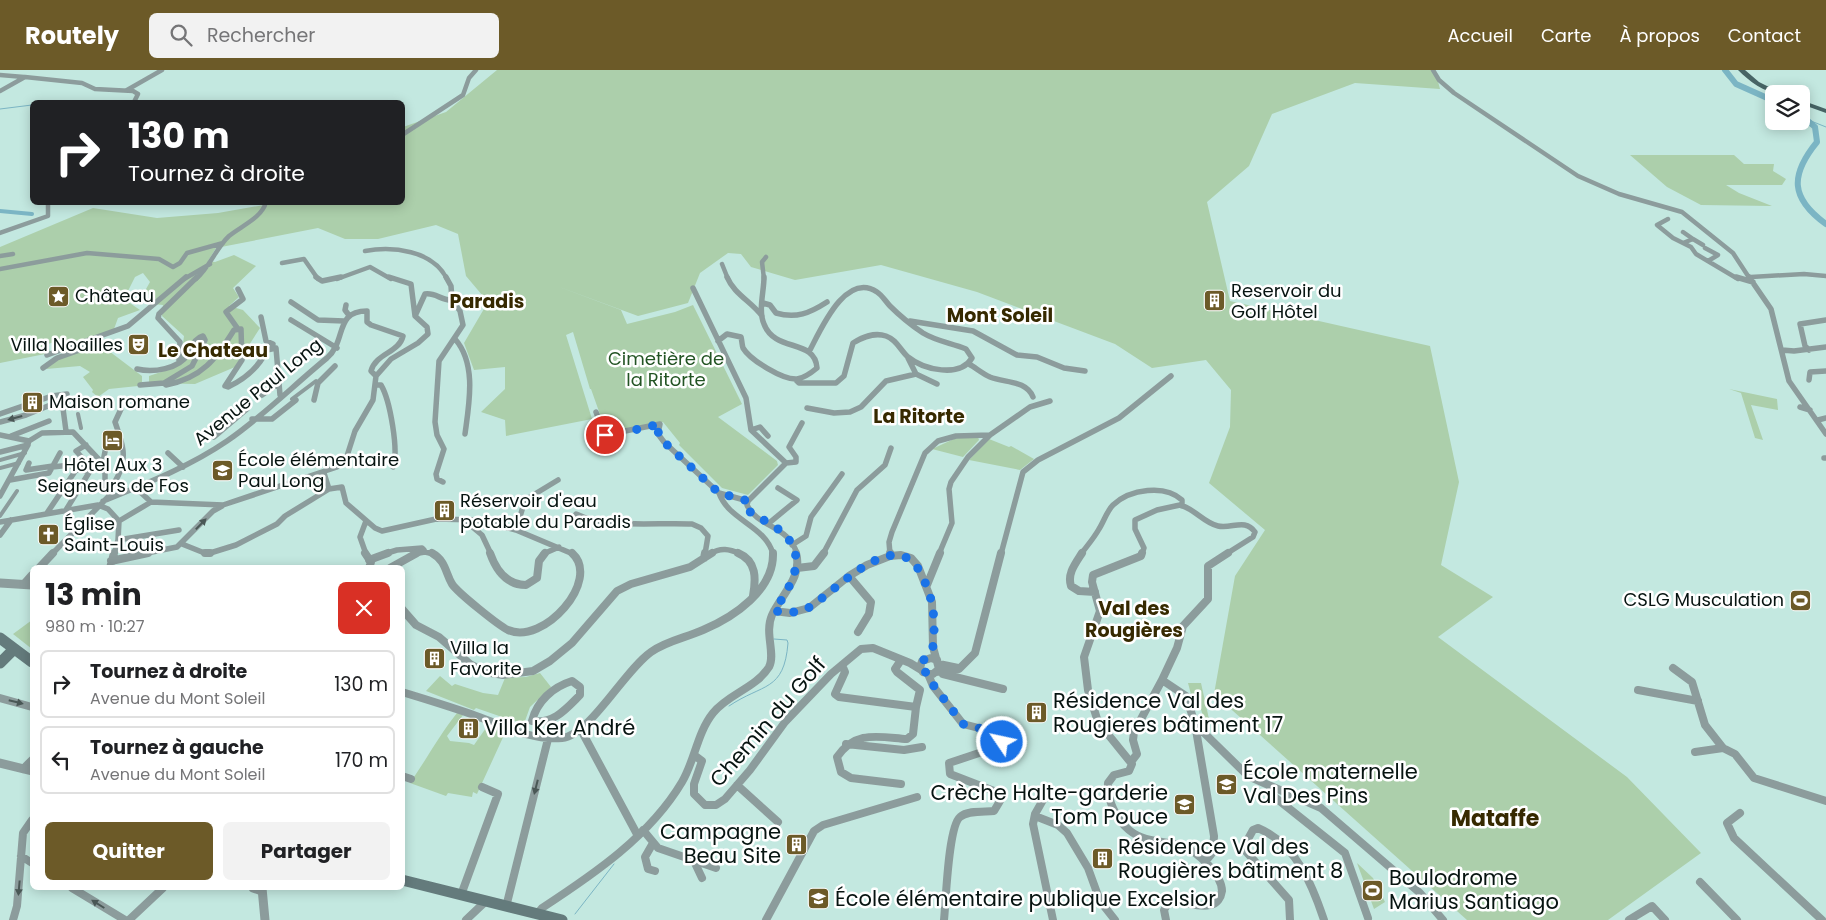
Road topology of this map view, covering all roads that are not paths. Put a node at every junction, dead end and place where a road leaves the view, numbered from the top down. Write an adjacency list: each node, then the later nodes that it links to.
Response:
1 (9, 70): 7 (street)
2 (162, 70): 10 (street)
3 (476, 70): 15 (street)
4 (1433, 70): 34 (street)
5 (1741, 70): 9 (main road)
6 (0, 75): 7 (street)
7 (7, 76): 8 (street)
8 (25, 77): 10 (street); 11 (street)
9 (1765, 87)
10 (126, 90): 12 (street)
11 (0, 91)
12 (135, 100)
13 (1810, 105): 14 (main road)
14 (1826, 111)
15 (405, 132)
16 (48, 205): 20 (street)
17 (265, 205): 23 (street)
18 (1668, 219): 22 (street)
19 (1683, 232): 21 (street)
20 (0, 233)
21 (1693, 239): 22 (street); 28 (street)
22 (1683, 243): 28 (street)
23 (223, 244): 29 (street); 32 (street)
24 (365, 251): 37 (street)
25 (13, 254): 26 (street)
26 (0, 256)
27 (766, 257): 40 (street)
28 (1708, 261): 34 (street)
29 (211, 263): 60 (street); 63 (street)
30 (282, 263): 43 (street)
31 (722, 264): 44 (street)
32 (0, 269)
33 (1826, 276): 34 (street)
34 (1752, 280): 57 (street)
35 (693, 288): 52 (street)
36 (238, 289): 50 (street)
37 (452, 300): 43 (street); 51 (street)
38 (291, 302): 48 (street)
39 (827, 302): 40 (street)
40 (763, 303): 44 (street)
41 (346, 305): 42 (street)
42 (348, 314): 48 (street, Avenue Paul Long); 69 (street)
43 (415, 316): 69 (street)
44 (762, 316): 56 (street)
45 (260, 317): 53 (street)
46 (291, 320): 54 (street)
47 (1826, 320): 58 (street)
48 (344, 321): 54 (street, Avenue Paul Long)
49 (909, 321): 56 (street); 61 (street); 65 (street)
50 (238, 329): 53 (street); 75 (street)
51 (455, 339): 105 (street); 135 (street)
52 (718, 340): 71 (street); 102 (street)
53 (272, 348): 74 (street)
54 (336, 348): 67 (street, Avenue Paul Long)
55 (1826, 348): 58 (street)
56 (810, 350): 71 (street)
57 (1782, 350): 58 (street); 92 (street)
58 (1809, 350)
59 (907, 357): 61 (street); 68 (street); 71 (street)
60 (179, 361): 64 (street); 75 (street)
61 (969, 364): 82 (street)
62 (335, 366): 73 (street)
63 (43, 368)
64 (137, 369)
65 (1085, 371)
66 (1826, 371): 72 (street)
67 (308, 374): 73 (street); 81 (street, Avenue Paul Long)
68 (916, 374): 76 (street); 89 (street)
69 (376, 376): 78 (street)
70 (1171, 376): 194 (street)
71 (796, 380)
72 (1809, 380)
73 (317, 382): 84 (street); 85 (street)
74 (279, 383): 80 (street); 81 (street)
75 (164, 384): 77 (street)
76 (937, 384)
77 (140, 385)
78 (376, 385): 127 (street); 131 (street)
79 (27, 396): 86 (street)
80 (262, 396)
81 (280, 396): 84 (street); 97 (street, Avenue Paul Long)
82 (1033, 397)
83 (65, 398): 86 (street); 99 (street, one-way to 99); 103 (street)
84 (294, 400): 97 (street)
85 (314, 400)
86 (39, 401): 94 (street)
87 (1050, 401): 106 (street)
88 (1800, 407): 92 (street)
89 (807, 408)
90 (121, 409): 110 (street)
91 (247, 409): 113 (street)
92 (1810, 410): 98 (street)
93 (596, 412): 141 (street)
94 (0, 414)
95 (78, 414): 101 (street)
96 (1826, 418): 98 (street)
97 (252, 419): 113 (street, Avenue Paul Long)
98 (1818, 420): 107 (street)
99 (0, 422)
100 (802, 423): 121 (street)
101 (81, 428)
102 (751, 430): 111 (street); 121 (street)
103 (66, 431): 104 (street); 114 (street)
104 (42, 433): 109 (street); 112 (street)
105 (465, 434)
106 (990, 434): 166 (street); 174 (street)
107 (1826, 434)
108 (0, 435): 109 (street)
109 (11, 436): 112 (street)
110 (119, 436): 124 (street); 138 (street)
111 (768, 436)
112 (28, 443): 116 (street); 118 (street)
113 (222, 444): 126 (street, Avenue Paul Long)
114 (86, 445): 124 (street); 129 (street)
115 (891, 448): 172 (street)
116 (0, 452)
117 (60, 453): 125 (street)
118 (24, 454): 120 (street); 122 (street)
119 (168, 454): 126 (street)
120 (0, 460)
121 (786, 462): 143 (street)
122 (20, 463): 128 (street); 133 (street)
123 (29, 463): 125 (street)
124 (104, 464): 129 (street); 138 (street)
125 (52, 467): 130 (street); 133 (street)
126 (183, 467): 136 (street, Avenue Paul Long)
127 (393, 467)
128 (0, 468)
129 (89, 468): 130 (street); 148 (street)
130 (76, 470): 149 (street)
131 (324, 473): 140 (street); 146 (street)
132 (842, 474): 163 (street)
133 (10, 480): 142 (street)
134 (558, 480): 159 (street)
135 (443, 482)
136 (136, 488): 144 (street); 145 (street, Avenue Paul Long)
137 (778, 488): 157 (street)
138 (108, 489): 145 (street)
139 (17, 490): 151 (street)
140 (329, 490): 155 (street); 162 (street)
141 (719, 493): 143 (street); 180 (street)
142 (0, 496)
143 (748, 501): 157 (street)
144 (151, 502): 146 (street); 154 (street)
145 (100, 503): 148 (street); 154 (street); 170 (street)
146 (223, 505): 162 (street, one-way to 146)
147 (1182, 506): 179 (street); 179 (street); 197 (street)
148 (66, 510): 149 (street)
149 (48, 514): 153 (street)
150 (576, 514): 167 (street)
151 (0, 516)
152 (462, 519): 155 (street); 159 (street); 164 (street)
153 (11, 520): 156 (street); 160 (street)
154 (119, 521): 161 (street)
155 (366, 521): 169 (street)
156 (0, 522)
157 (769, 523): 163 (street)
158 (179, 530): 161 (street)
159 (516, 530): 164 (street)
160 (0, 535)
161 (118, 540): 168 (street)
162 (182, 544): 168 (street)
163 (792, 544): 172 (street)
164 (560, 547): 165 (street)
165 (422, 552): 169 (street); 171 (street)
166 (890, 556): 173 (street); 175 (street)
167 (704, 558): 180 (street); 182 (street)
168 (111, 564)
169 (369, 564)
170 (42, 565)
171 (394, 565)
172 (797, 568): 181 (street)
173 (919, 570): 174 (street); 178 (street)
174 (933, 570): 178 (street)
175 (849, 576): 181 (street); 183 (street)
176 (0, 583): 177 (street)
177 (28, 585)
178 (927, 585): 185 (street)
179 (1095, 592): 214 (street)
180 (753, 596): 207 (street)
181 (774, 611): 213 (street)
182 (405, 612)
183 (858, 632)
184 (0, 638): 186 (main road)
185 (933, 647): 188 (street); 190 (street)
186 (14, 649): 189 (main road); 191 (main road)
187 (901, 660): 192 (street, Chemin du Golf); 193 (street, Chemin du Golf); 205 (street)
188 (923, 660): 190 (street, Chemin du Golf); 192 (street, Chemin du Golf); 196 (street)
189 (30, 661)
190 (938, 662): 194 (street, Chemin du Golf); 196 (street)
191 (0, 663)
192 (910, 663): 196 (street, Chemin du Golf)
193 (842, 665): 205 (street); 220 (street, Chemin du Golf)
194 (961, 668): 196 (street)
195 (1673, 668): 203 (street)
196 (931, 673): 199 (street); 256 (street)
197 (1162, 680): 206 (street); 214 (street)
198 (580, 687): 198 (street)
199 (1003, 689)
200 (1638, 690): 203 (street)
201 (405, 693): 208 (street)
202 (0, 698): 204 (street, one-way to 204)
203 (1698, 700): 211 (street)
204 (30, 706)
205 (916, 707): 209 (street)
206 (1195, 724): 221 (street); 235 (street)
207 (581, 730): 208 (street); 230 (street)
208 (548, 739): 246 (street, one-way to 246)
209 (846, 744): 210 (street); 219 (street)
210 (922, 747)
211 (1722, 748): 212 (street); 225 (street)
212 (1695, 752)
213 (694, 755): 220 (street, Chemin du Golf); 230 (street)
214 (1131, 762): 235 (street)
215 (0, 763): 216 (street)
216 (28, 770)
217 (405, 777): 218 (street)
218 (411, 779)
219 (902, 784)
220 (737, 785): 229 (street)
221 (1273, 787): 248 (street); 262 (street)
222 (482, 788): 244 (street)
223 (917, 798): 255 (street)
224 (1043, 800): 227 (street)
225 (1826, 801)
226 (1740, 813): 266 (street)
227 (1035, 816): 257 (street); 258 (street)
228 (30, 822): 232 (street)
229 (778, 822)
230 (640, 833): 231 (street); 247 (street)
231 (653, 843): 233 (street); 237 (street)
232 (21, 856): 234 (street); 249 (street, one-way to 249)
233 (694, 861): 236 (street); 238 (street)
234 (30, 862)
235 (1205, 862): 259 (street)
236 (716, 868)
237 (655, 871)
238 (702, 878)
239 (405, 881): 244 (main road)
240 (1700, 882): 265 (street)
241 (75, 890): 250 (street, one-way to 241)
242 (161, 890): 251 (street)
243 (259, 890): 252 (street)
244 (461, 895): 245 (main road)
245 (486, 901): 246 (main road); 253 (street)
246 (506, 907): 247 (main road)
247 (537, 914): 254 (main road)
248 (1368, 918)
249 (13, 920)
250 (125, 920)
251 (129, 920)
252 (265, 920)
253 (466, 920)
254 (562, 920)
255 (766, 920)
256 (944, 920)
257 (1053, 920)
258 (1115, 920)
259 (1166, 920)
260 (1290, 920): 261 (street)
261 (1324, 920)
262 (1443, 920)
263 (1629, 920): 264 (street)
264 (1665, 920)
265 (1736, 920)
266 (1822, 920)

